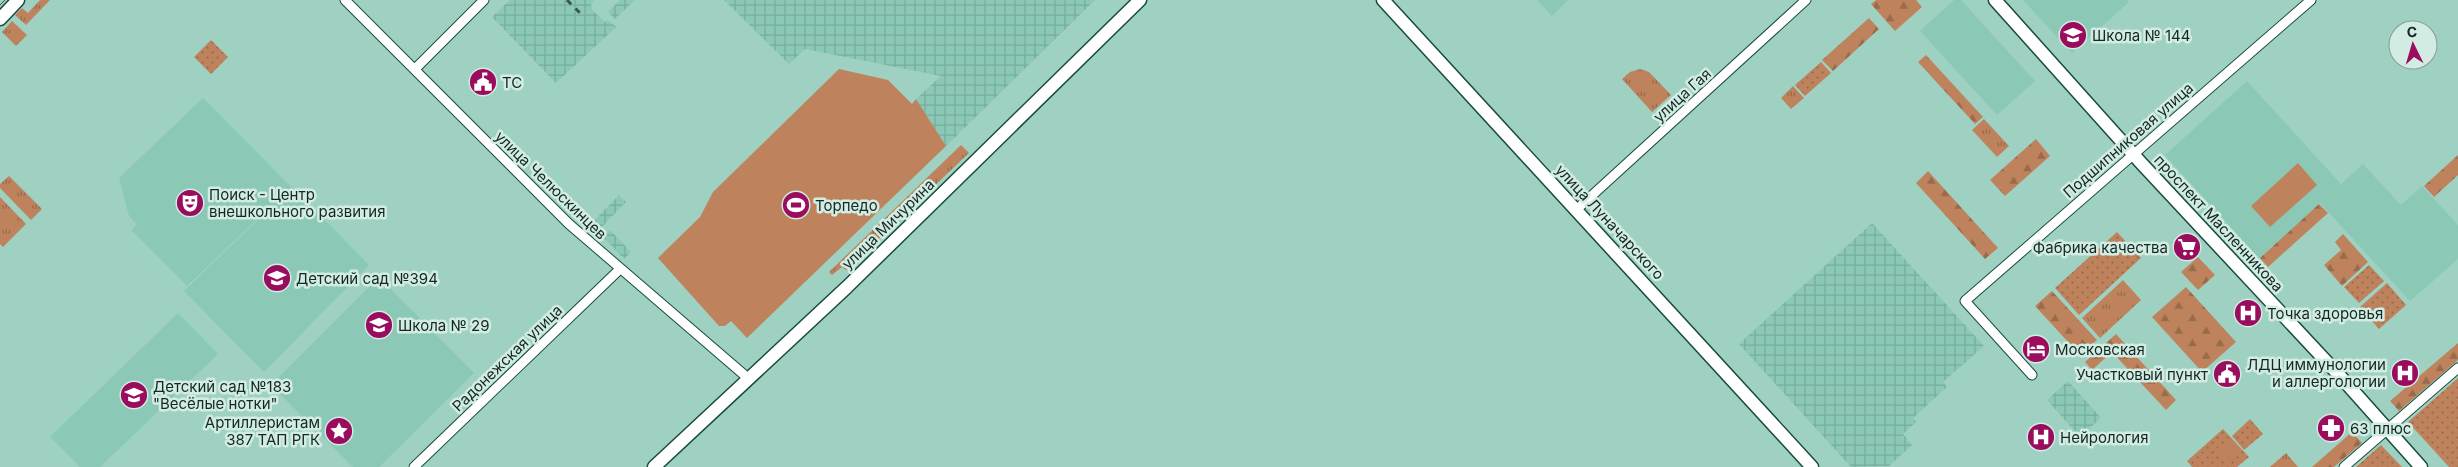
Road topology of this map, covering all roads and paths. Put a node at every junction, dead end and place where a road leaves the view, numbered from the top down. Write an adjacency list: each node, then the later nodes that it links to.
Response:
1 (18, 0): 9 (main road)
2 (344, 0): 10 (street, улица Челюскинцев)
3 (484, 0): 10 (street)
4 (1140, 0): 16 (main road, улица Мичурина)
5 (1383, 0): 12 (main road, улица Луначарского)
6 (1806, 0): 12 (street, улица Гая)
7 (1995, 0): 11 (main road, проспект Масленникова)
8 (2311, 0): 11 (street, Подшипниковая улица)
9 (0, 19)
10 (415, 70): 13 (street, улица Челюскинцев)
11 (2133, 154): 15 (street, Подшипниковая улица); 17 (main road, проспект Масленникова)
12 (1576, 210): 20 (main road, улица Луначарского)
13 (620, 269): 16 (street, улица Челюскинцев); 18 (street, Радонежская улица)
14 (2458, 368): 17 (street)
15 (2032, 375)
16 (749, 380): 19 (main road, улица Мичурина)
17 (2387, 429): 21 (street); 22 (main road, проспект Масленникова)
18 (414, 467)
19 (654, 467)
20 (1812, 467)
21 (2344, 467)
22 (2421, 467)

